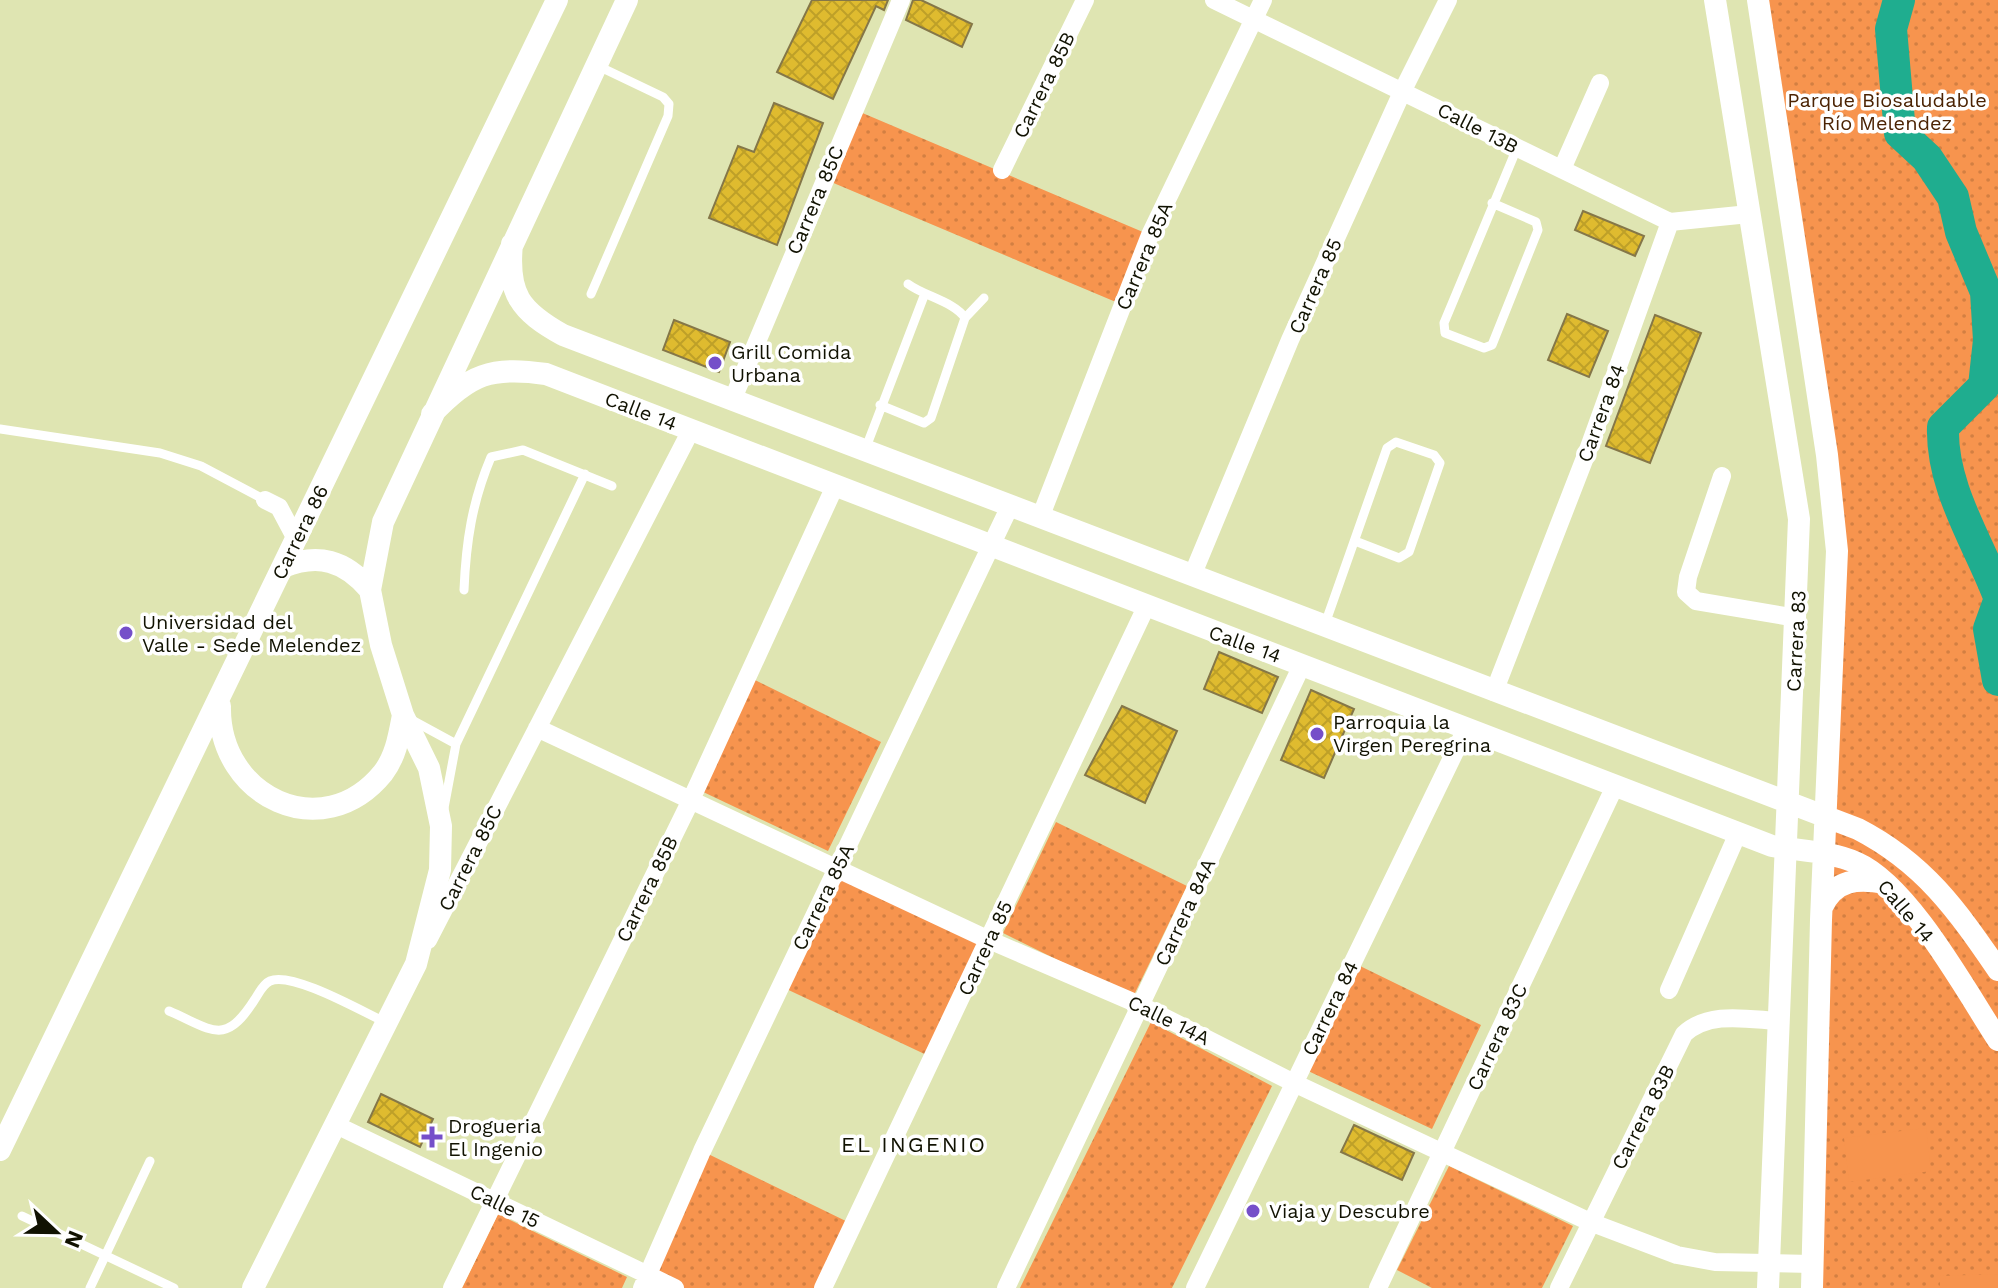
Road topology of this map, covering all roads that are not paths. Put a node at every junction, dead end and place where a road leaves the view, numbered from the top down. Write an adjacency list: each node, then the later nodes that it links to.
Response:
1 (557, 0): 36 (street, Carrera 86)
2 (627, 0): 11 (street)
3 (901, 0): 26 (street, Carrera 85C)
4 (1085, 0): 16 (street, Carrera 85B)
5 (1214, 0): 10 (street, Calle 13B)
6 (1263, 0): 10 (street, Carrera 85A)
7 (1448, 0): 13 (street, Carrera 85)
8 (1715, 0): 18 (street, Carrera 83)
9 (1758, 0): 39 (street, Carrera 83)
10 (1254, 20): 13 (street, Calle 13B); 40 (street, Carrera 85A)
11 (596, 65): 20 (street); 22 (lane)
12 (1600, 83): 15 (street)
13 (1403, 90): 14 (street, Calle 13B); 46 (street, Carrera 85)
14 (1517, 148): 15 (street, Calle 13B); 17 (lane)
15 (1562, 169): 19 (street, Calle 13B)
16 (1002, 170)
17 (1492, 203): 17 (lane)
18 (1749, 214): 19 (street); 41 (street, Carrera 83)
19 (1670, 222): 55 (street, Carrera 84)
20 (512, 244): 26 (street, Calle 14); 28 (street)
21 (908, 284): 23 (lane)
22 (591, 294)
23 (924, 296): 25 (lane); 27 (lane)
24 (984, 298): 25 (lane)
25 (965, 318): 27 (lane)
26 (732, 401): 31 (street, Calle 14)
27 (880, 405): 31 (lane)
28 (432, 414): 30 (street, Calle 14); 49 (street)
29 (0, 429): 37 (lane)
30 (691, 430): 35 (street, Calle 14); 58 (street, Carrera 85C)
31 (865, 451): 38 (street, Calle 14)
32 (585, 474): 34 (lane); 50 (lane); 60 (lane)
33 (1722, 476): 52 (street)
34 (612, 486)
35 (835, 486): 44 (street, Calle 14); 62 (street, Carrera 85B)
36 (315, 501): 37 (street); 42 (street, Carrera 86)
37 (272, 504): 42 (street)
38 (1009, 508): 40 (street, Calle 14); 44 (street, Carrera 85A)
39 (1835, 516): 41 (street); 48 (street, Carrera 83)
40 (1040, 518): 46 (street, Calle 14)
41 (1799, 519): 47 (street, Carrera 83)
42 (296, 539): 45 (street, Carrera 86)
43 (1355, 541): 43 (lane); 53 (lane)
44 (990, 547): 51 (street, Calle 14); 69 (street, Carrera 85A)
45 (283, 567): 49 (street); 56 (street, Carrera 86)
46 (1192, 576): 53 (street, Calle 14)
47 (1798, 583): 48 (street); 52 (street, Carrera 83)
48 (1837, 587): 64 (street, Carrera 83)
49 (370, 590): 57 (street)
50 (464, 590)
51 (1146, 607): 54 (street, Calle 14); 72 (street, Carrera 85)
52 (1797, 618): 63 (street, Carrera 83)
53 (1324, 627): 55 (street, Calle 14)
54 (1302, 665): 59 (street, Calle 14); 76 (street, Carrera 84A)
55 (1494, 692): 63 (street, Calle 14)
56 (220, 699): 57 (street); 83 (street, Carrera 86)
57 (403, 715): 60 (lane); 65 (street)
58 (537, 728): 62 (street, Calle 14A); 73 (street, Carrera 85C)
59 (1466, 729): 61 (street, Calle 14); 81 (street, Carrera 84)
60 (456, 744): 65 (lane)
61 (1615, 786): 66 (street, Calle 14); 84 (street, Carrera 83C)
62 (690, 802): 69 (street, Calle 14A); 86 (street, Carrera 85B)
63 (1788, 804): 64 (street, Calle 14); 67 (street, Carrera 83)
64 (1825, 817): 68 (street, Carrera 83); 74 (street, Calle 14)
65 (441, 826): 73 (street)
66 (1738, 833): 67 (street, Calle 14); 75 (street)
67 (1785, 849): 68 (street, Calle 14); 78 (street, Carrera 83)
68 (1824, 854): 70 (street, Calle 14); 71 (street, Carrera 83)
69 (837, 868): 72 (street, Calle 14A); 92 (street, Carrera 85A)
70 (1885, 883): 71 (street); 80 (street, Calle 14)
71 (1822, 907): 91 (street, Carrera 83)
72 (989, 940): 76 (street, Calle 14A); 98 (street, Carrera 85)
73 (416, 964): 79 (street, Carrera 85C)
74 (1998, 970)
75 (1669, 990)
76 (1140, 1005): 81 (street, Calle 14A); 99 (street, Carrera 84A)
77 (169, 1011): 79 (lane)
78 (1778, 1021): 88 (street, Carrera 83B); 90 (street, Carrera 83)
79 (385, 1022): 82 (street, Carrera 85C)
80 (1998, 1040)
81 (1294, 1083): 84 (street, Calle 14A); 100 (street, Carrera 84)
82 (334, 1124): 86 (street, Calle 15); 95 (street, Carrera 85C)
83 (0, 1150)
84 (1443, 1151): 88 (street, Calle 14A); 101 (street, Carrera 83C)
85 (150, 1161): 89 (lane)
86 (494, 1201): 92 (street, Calle 15); 96 (street, Carrera 85B)
87 (22, 1216): 89 (lane)
88 (1590, 1222): 90 (street, Calle 14A); 102 (street, Carrera 83B)
89 (106, 1256): 93 (lane); 94 (lane)
90 (1769, 1264): 91 (street, Calle 14A); 103 (street, Carrera 83)
91 (1812, 1264): 104 (street, Carrera 83)
92 (645, 1281): 97 (street, Calle 15)
93 (90, 1288)
94 (174, 1288)
95 (253, 1288)
96 (452, 1288)
97 (675, 1288)
98 (823, 1288)
99 (1006, 1288)
100 (1195, 1288)
101 (1378, 1288)
102 (1559, 1288)
103 (1768, 1288)
104 (1812, 1288)

